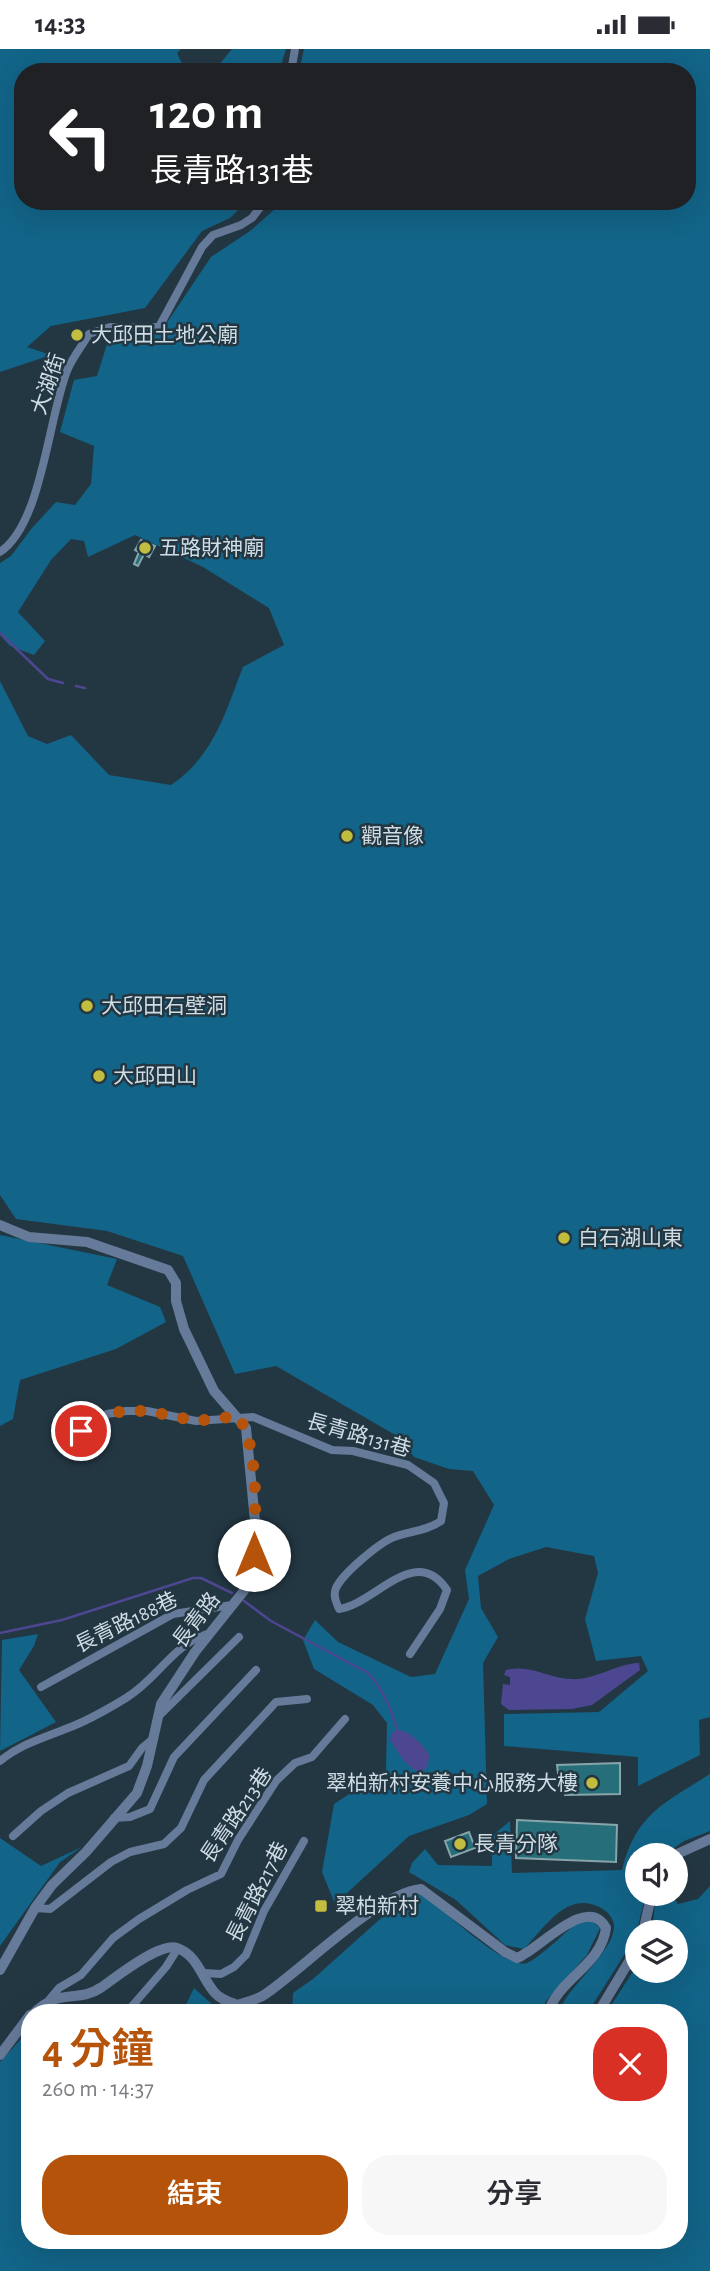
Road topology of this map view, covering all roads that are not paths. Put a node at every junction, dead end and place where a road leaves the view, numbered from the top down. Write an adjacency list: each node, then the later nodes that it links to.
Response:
1 (258, 210): 2 (street, 大湖街)
2 (0, 552)
3 (0, 1225): 4 (street, 長青路)
4 (238, 1416): 5 (street, 長青路131巷); 6 (street, 長青路); 9 (street, 長青路131巷)
5 (61, 1443)
6 (232, 1605): 7 (street, 長青路); 11 (street, 長青路188巷)
7 (210, 1633): 13 (street, 長青路); 16 (street)
8 (239, 1637): 13 (street)
9 (410, 1654)
10 (256, 1670): 17 (street)
11 (41, 1688)
12 (307, 1699): 22 (street)
13 (159, 1716): 15 (street, 長青路)
14 (345, 1719): 27 (street, 長青路213巷)
15 (154, 1738): 17 (street, 長青路); 18 (street)
16 (0, 1761)
17 (114, 1818): 22 (street, 長青路)
18 (13, 1836)
19 (710, 1839): 21 (street)
20 (304, 1841): 26 (street, 長青路217巷)
21 (688, 1849)
22 (36, 1908): 25 (street, 長青路)
23 (178, 1948): 26 (street); 27 (street); 29 (street)
24 (625, 1968): 33 (street)
25 (0, 1970)
26 (204, 1973): 30 (street)
27 (49, 2000): 28 (street)
28 (44, 2004)
29 (134, 2004)
30 (235, 2004)
31 (241, 2004): 32 (street)
32 (553, 2004)
33 (603, 2004)
34 (21, 2028): 35 (street)
35 (0, 2055)

